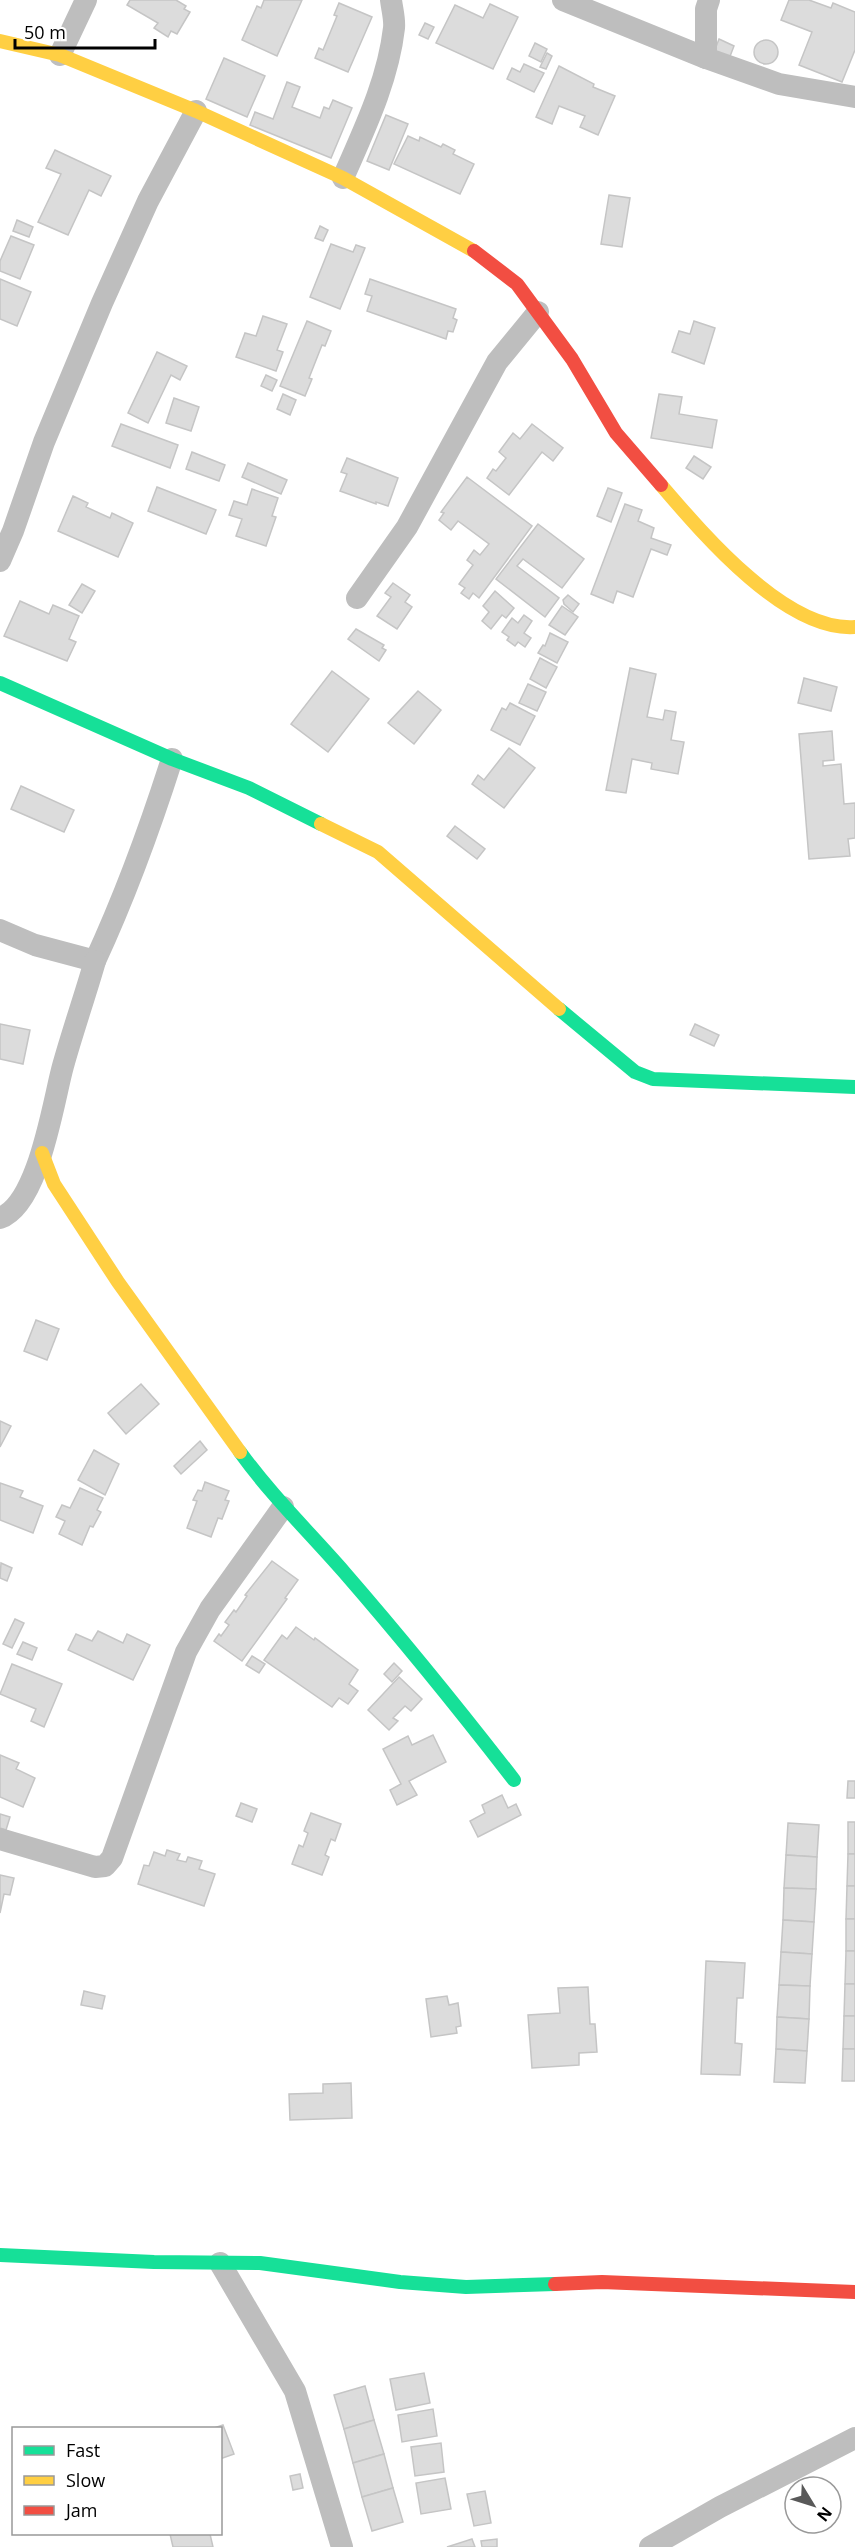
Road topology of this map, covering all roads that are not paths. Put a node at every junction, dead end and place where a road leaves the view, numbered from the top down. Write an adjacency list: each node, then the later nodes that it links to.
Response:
1 (86, 0): 6 (street)
2 (391, 0): 10 (street)
3 (563, 0): 7 (street)
4 (709, 0): 7 (street)
5 (0, 41): 6 (street)
6 (60, 55): 9 (street)
7 (706, 58): 8 (street)
8 (855, 97)
9 (196, 111): 10 (street); 12 (street)
10 (343, 178): 11 (street)
11 (538, 312): 13 (street); 14 (street)
12 (0, 561)
13 (357, 598)
14 (855, 627)
15 (0, 683): 16 (street)
16 (172, 759): 18 (street); 19 (street)
17 (0, 930): 18 (street)
18 (95, 961): 20 (street)
19 (855, 1087)
20 (42, 1153): 21 (street); 22 (street)
21 (0, 1218)
22 (283, 1507): 23 (street); 24 (street)
23 (514, 1780)
24 (0, 1839)
25 (0, 2255): 26 (street)
26 (220, 2263): 27 (street); 29 (street)
27 (855, 2292)
28 (855, 2438): 30 (street)
29 (342, 2547)
30 (650, 2547)

